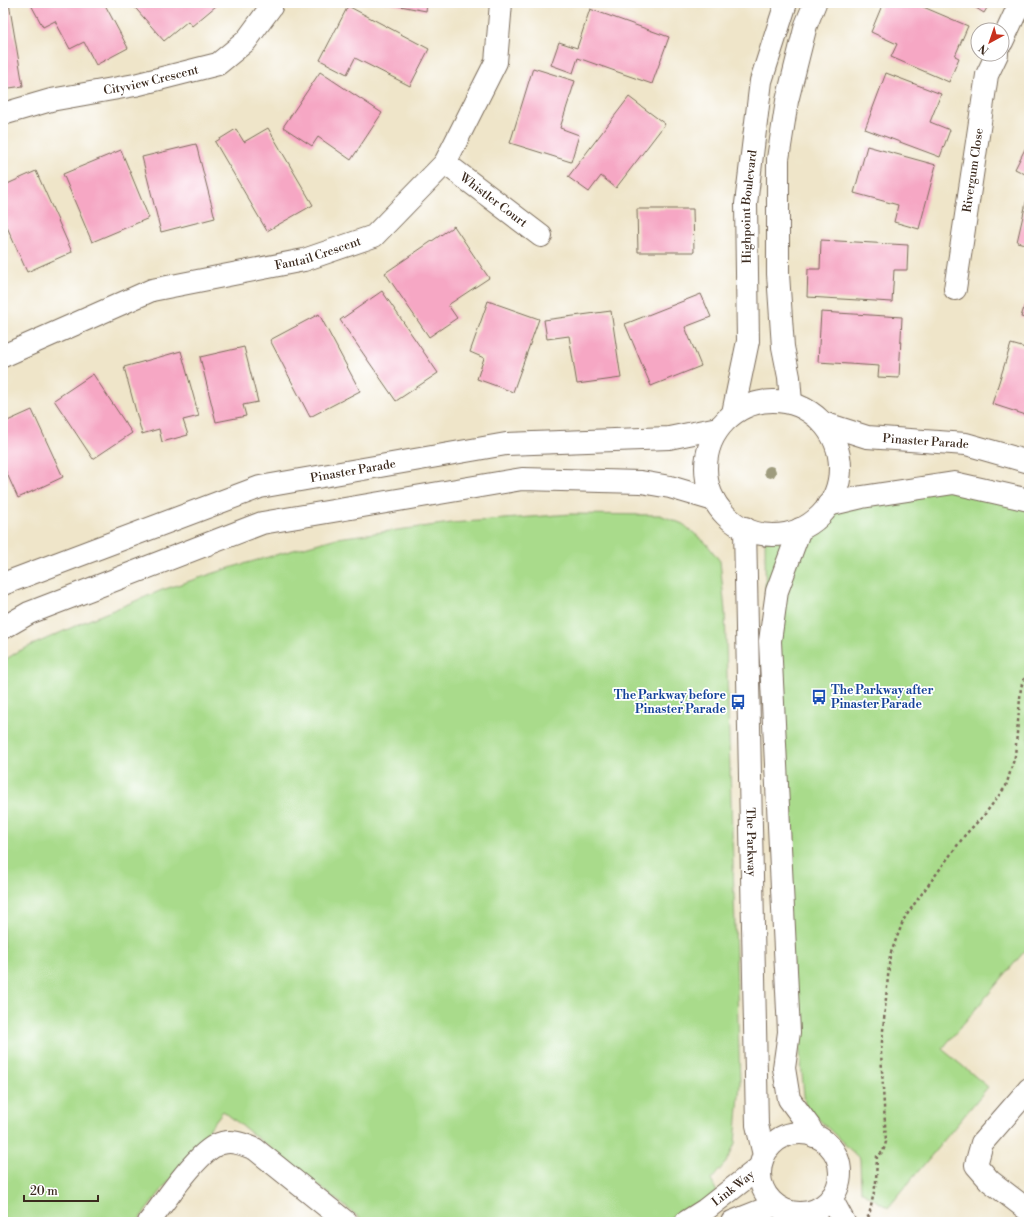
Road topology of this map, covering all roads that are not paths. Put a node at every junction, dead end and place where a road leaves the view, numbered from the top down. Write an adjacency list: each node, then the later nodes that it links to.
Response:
1 (272, 3): 8 (street, Cityview Crescent)
2 (501, 3): 9 (street, Fantail Crescent)
3 (786, 3): 14 (street, Highpoint Boulevard)
4 (815, 3): 13 (street)
5 (1020, 3): 6 (street)
6 (1010, 25)
7 (993, 62): 11 (street, Rivergum Close)
8 (3, 114)
9 (445, 163): 10 (street, Whistler Court); 12 (street, Fantail Crescent)
10 (541, 236)
11 (955, 288)
12 (3, 356)
13 (791, 403): 14 (street); 15 (street)
14 (726, 421): 17 (street); 22 (street, Pinaster Parade)
15 (823, 423): 16 (street, Pinaster Parade); 19 (street)
16 (1029, 462)
17 (714, 500): 20 (street); 23 (street)
18 (1029, 500): 19 (street)
19 (828, 505): 21 (street)
20 (745, 528): 21 (street); 26 (street, The Parkway)
21 (800, 529): 25 (street)
22 (3, 584)
23 (3, 628)
24 (1029, 1089): 29 (street)
25 (814, 1136): 26 (street); 27 (street)
26 (762, 1161): 28 (street); 33 (street, Link Way)
27 (831, 1198): 30 (street); 35 (street)
28 (775, 1205): 30 (street); 34 (street)
29 (1029, 1211)
30 (804, 1218)
31 (149, 1222): 32 (street)
32 (346, 1222)
33 (686, 1222)
34 (732, 1222)
35 (844, 1222)

